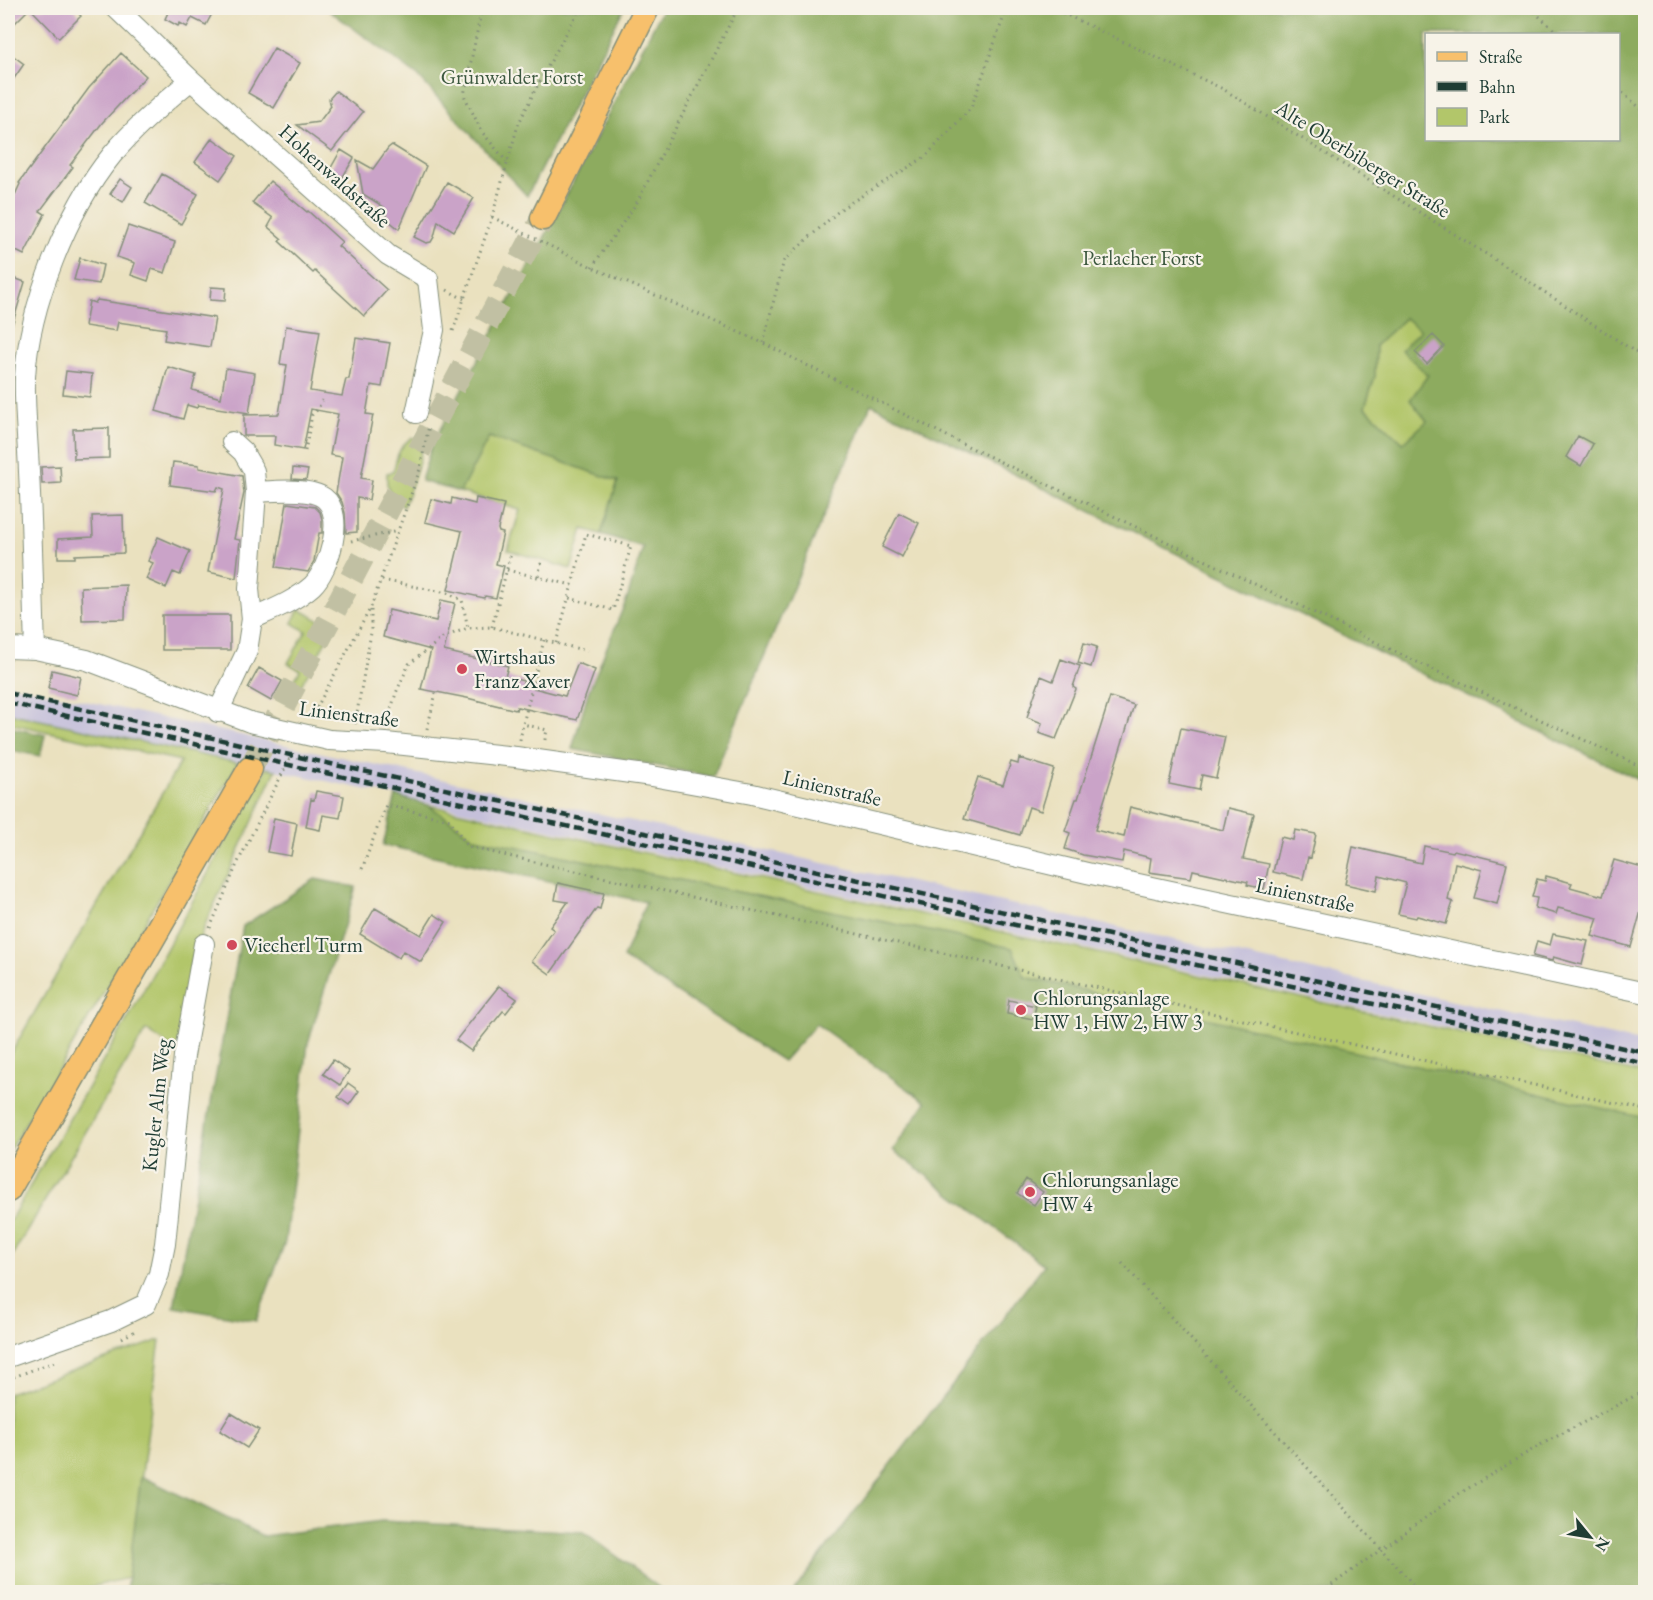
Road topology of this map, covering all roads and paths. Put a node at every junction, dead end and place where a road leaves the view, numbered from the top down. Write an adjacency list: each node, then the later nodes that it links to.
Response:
1 (116, 8): 10 (street, Hohenwaldstraße)
2 (482, 8): 13 (path)
3 (580, 8): 13 (path)
4 (647, 8): 15 (main road)
5 (738, 8): 16 (path)
6 (1007, 8): 18 (path)
7 (1052, 8): 19 (path, Alte Oberbiberger Straße)
8 (1530, 8): 9 (path)
9 (1558, 33)
10 (190, 80): 21 (street, Hohenwaldstraße); 41 (street)
11 (1620, 90): 12 (path)
12 (1646, 113)
13 (507, 162): 14 (path)
14 (492, 217): 16 (path); 17 (path)
15 (543, 218)
16 (592, 267): 18 (path)
17 (450, 339)
18 (762, 343): 51 (path)
19 (1646, 359)
20 (322, 400): 23 (path)
21 (423, 415): 25 (path)
22 (232, 442): 24 (street)
23 (305, 451)
24 (256, 492): 26 (street); 35 (street)
25 (399, 531): 26 (path); 31 (path)
26 (332, 545): 35 (street)
27 (511, 553): 29 (path)
28 (542, 560): 30 (path)
29 (507, 570): 30 (path); 36 (path)
30 (538, 576): 32 (path)
31 (381, 580): 34 (path); 37 (path)
32 (572, 585): 33 (path); 33 (path)
33 (569, 598): 39 (path)
34 (371, 608): 45 (path); 45 (path)
35 (252, 619): 44 (street)
36 (492, 627): 37 (path); 38 (path)
37 (468, 628): 46 (path)
38 (544, 640): 39 (path); 49 (path)
39 (556, 643): 42 (path)
40 (8, 648): 41 (street, Linienstraße)
41 (35, 649): 44 (street, Linienstraße)
42 (587, 651)
43 (436, 693): 48 (path)
44 (218, 711): 47 (street, Linienstraße, bridge)
45 (356, 720): 47 (path)
46 (386, 725)
47 (351, 742): 48 (street, Linienstraße)
48 (423, 747): 49 (street, Linienstraße)
49 (540, 760): 55 (street, Linienstraße)
50 (250, 769): 57 (main road)
51 (1646, 769)
52 (280, 777): 54 (path)
53 (362, 869): 56 (path)
54 (204, 944): 59 (street, Kugler Alm Weg)
55 (1646, 993)
56 (1646, 1110)
57 (8, 1190)
58 (1122, 1263): 61 (path)
59 (8, 1357)
60 (1646, 1390): 61 (path)
61 (1381, 1549): 62 (path); 63 (path)
62 (1322, 1593)
63 (1420, 1593)

